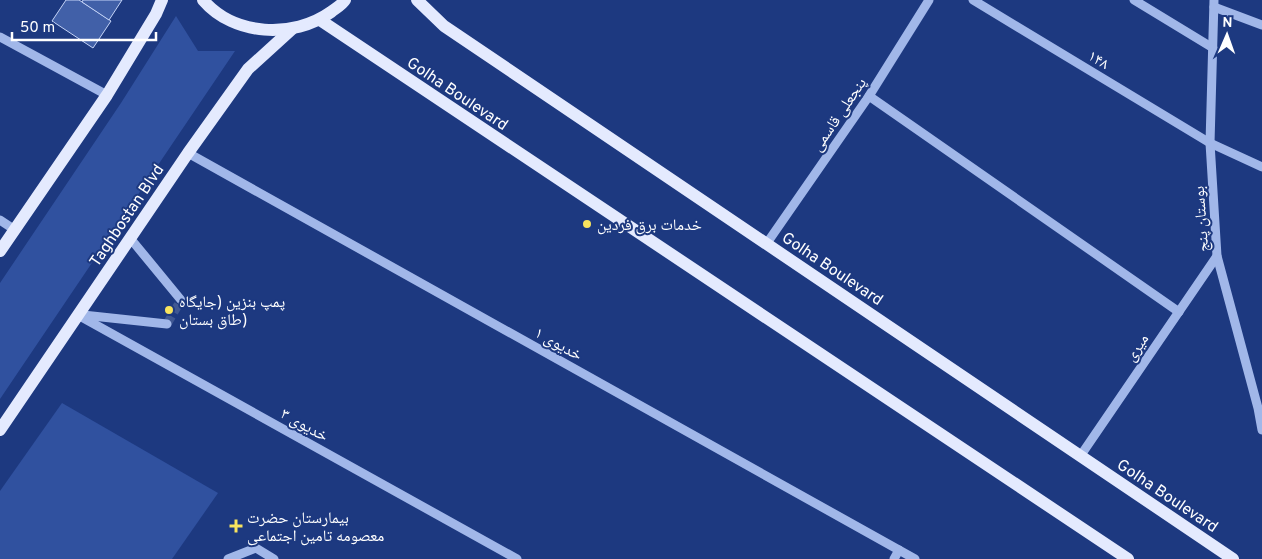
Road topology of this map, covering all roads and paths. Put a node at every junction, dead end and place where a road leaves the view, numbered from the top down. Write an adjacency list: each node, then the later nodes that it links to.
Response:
1 (162, 0): 14 (main road)
2 (203, 0): 11 (main road)
3 (346, 0): 9 (main road)
4 (417, 0): 22 (main road, Golha Boulevard)
5 (929, 0): 15 (street, پنجعلی قاسمی)
6 (973, 0): 16 (street, ۱۴۸)
7 (1134, 0): 13 (street)
8 (1214, 3): 10 (street); 13 (street, بوستان پنج)
9 (320, 20): 11 (main road); 39 (main road, Golha Boulevard)
10 (1262, 25)
11 (292, 29): 17 (main road, Taghbostan Blvd)
12 (0, 37): 14 (street)
13 (1213, 48): 16 (street, بوستان پنج)
14 (107, 95): 20 (main road)
15 (869, 96): 22 (street, پنجعلی قاسمی); 26 (street)
16 (1210, 143): 18 (street, ۱۴۸); 24 (street, بوستان پنج)
17 (188, 153): 21 (main road, Taghbostan Blvd); 33 (street, خدیوی ۱)
18 (1262, 167)
19 (0, 220): 20 (street)
20 (15, 230): 23 (main road)
21 (130, 238): 25 (street); 27 (main road, Taghbostan Blvd)
22 (767, 243): 32 (main road, Golha Boulevard)
23 (0, 251)
24 (1217, 256): 26 (street, میری); 29 (street, بوستان پنج)
25 (181, 300)
26 (1178, 312): 32 (street, میری)
27 (78, 315): 28 (street); 30 (main road, Taghbostan Blvd); 36 (street, خدیوی ۳)
28 (167, 324)
29 (1260, 409): 31 (street, بوستان پنج)
30 (0, 430)
31 (1262, 430)
32 (1081, 455): 40 (main road, Golha Boulevard)
33 (899, 550): 37 (street); 38 (street, خدیوی ۱)
34 (228, 559): 35 (street)
35 (274, 559)
36 (517, 559)
37 (894, 559)
38 (915, 559)
39 (1128, 559)
40 (1233, 559)

